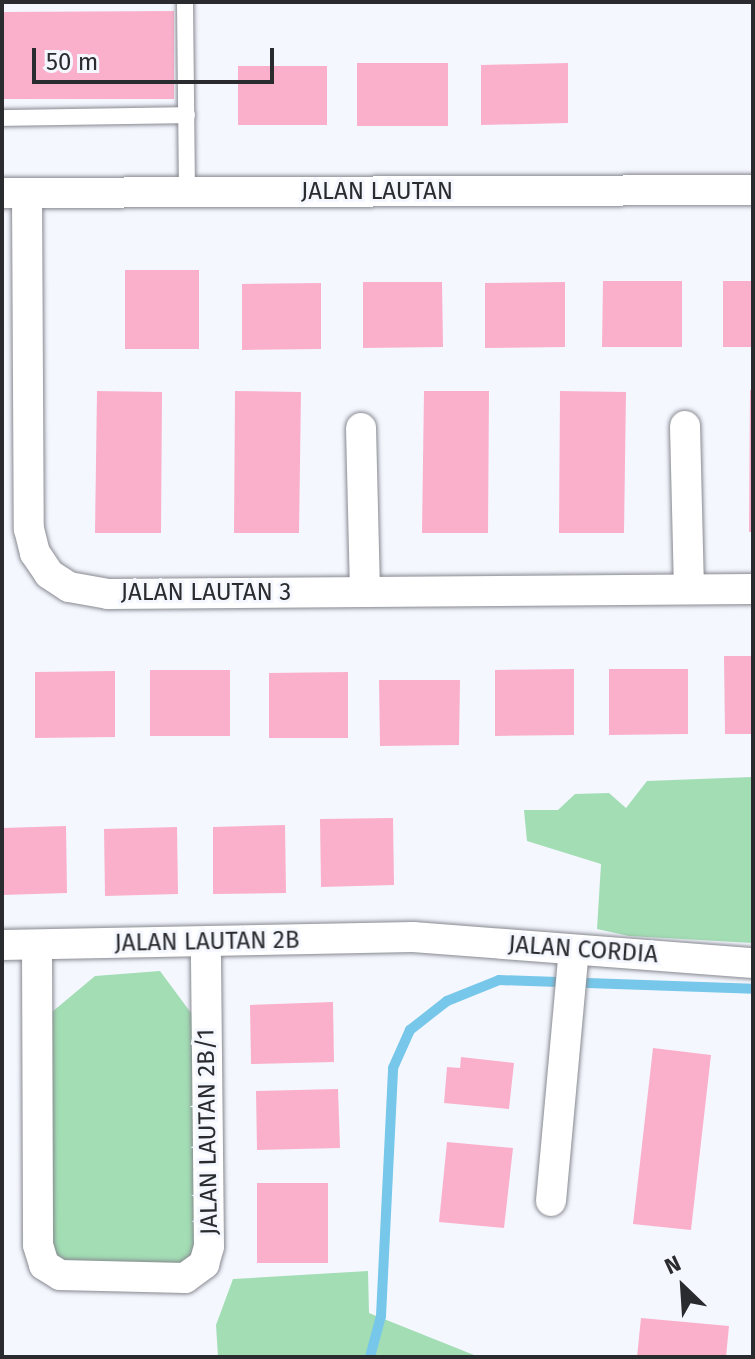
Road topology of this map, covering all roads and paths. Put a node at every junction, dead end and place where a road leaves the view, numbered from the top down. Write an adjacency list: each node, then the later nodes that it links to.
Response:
1 (185, 2): 2 (lane)
2 (187, 115): 3 (lane); 5 (lane)
3 (2, 118)
4 (753, 190): 5 (street, JALAN LAUTAN)
5 (187, 192): 6 (street, JALAN LAUTAN)
6 (14, 193): 11 (street, JALAN LAUTAN 3)
7 (685, 426): 9 (street)
8 (361, 428): 11 (street)
9 (689, 589): 10 (street, JALAN LAUTAN 3); 11 (street, JALAN LAUTAN 3)
10 (753, 589)
11 (365, 592)
12 (413, 937): 13 (street, JALAN LAUTAN 2B); 16 (street, JALAN CORDIA)
13 (206, 942): 15 (street, JALAN LAUTAN 2B); 15 (street, JALAN LAUTAN 2B/1)
14 (2, 945): 15 (street, JALAN LAUTAN 2B)
15 (37, 945)
16 (573, 958): 17 (street, JALAN CORDIA); 18 (street)
17 (753, 963)
18 (551, 1201)

